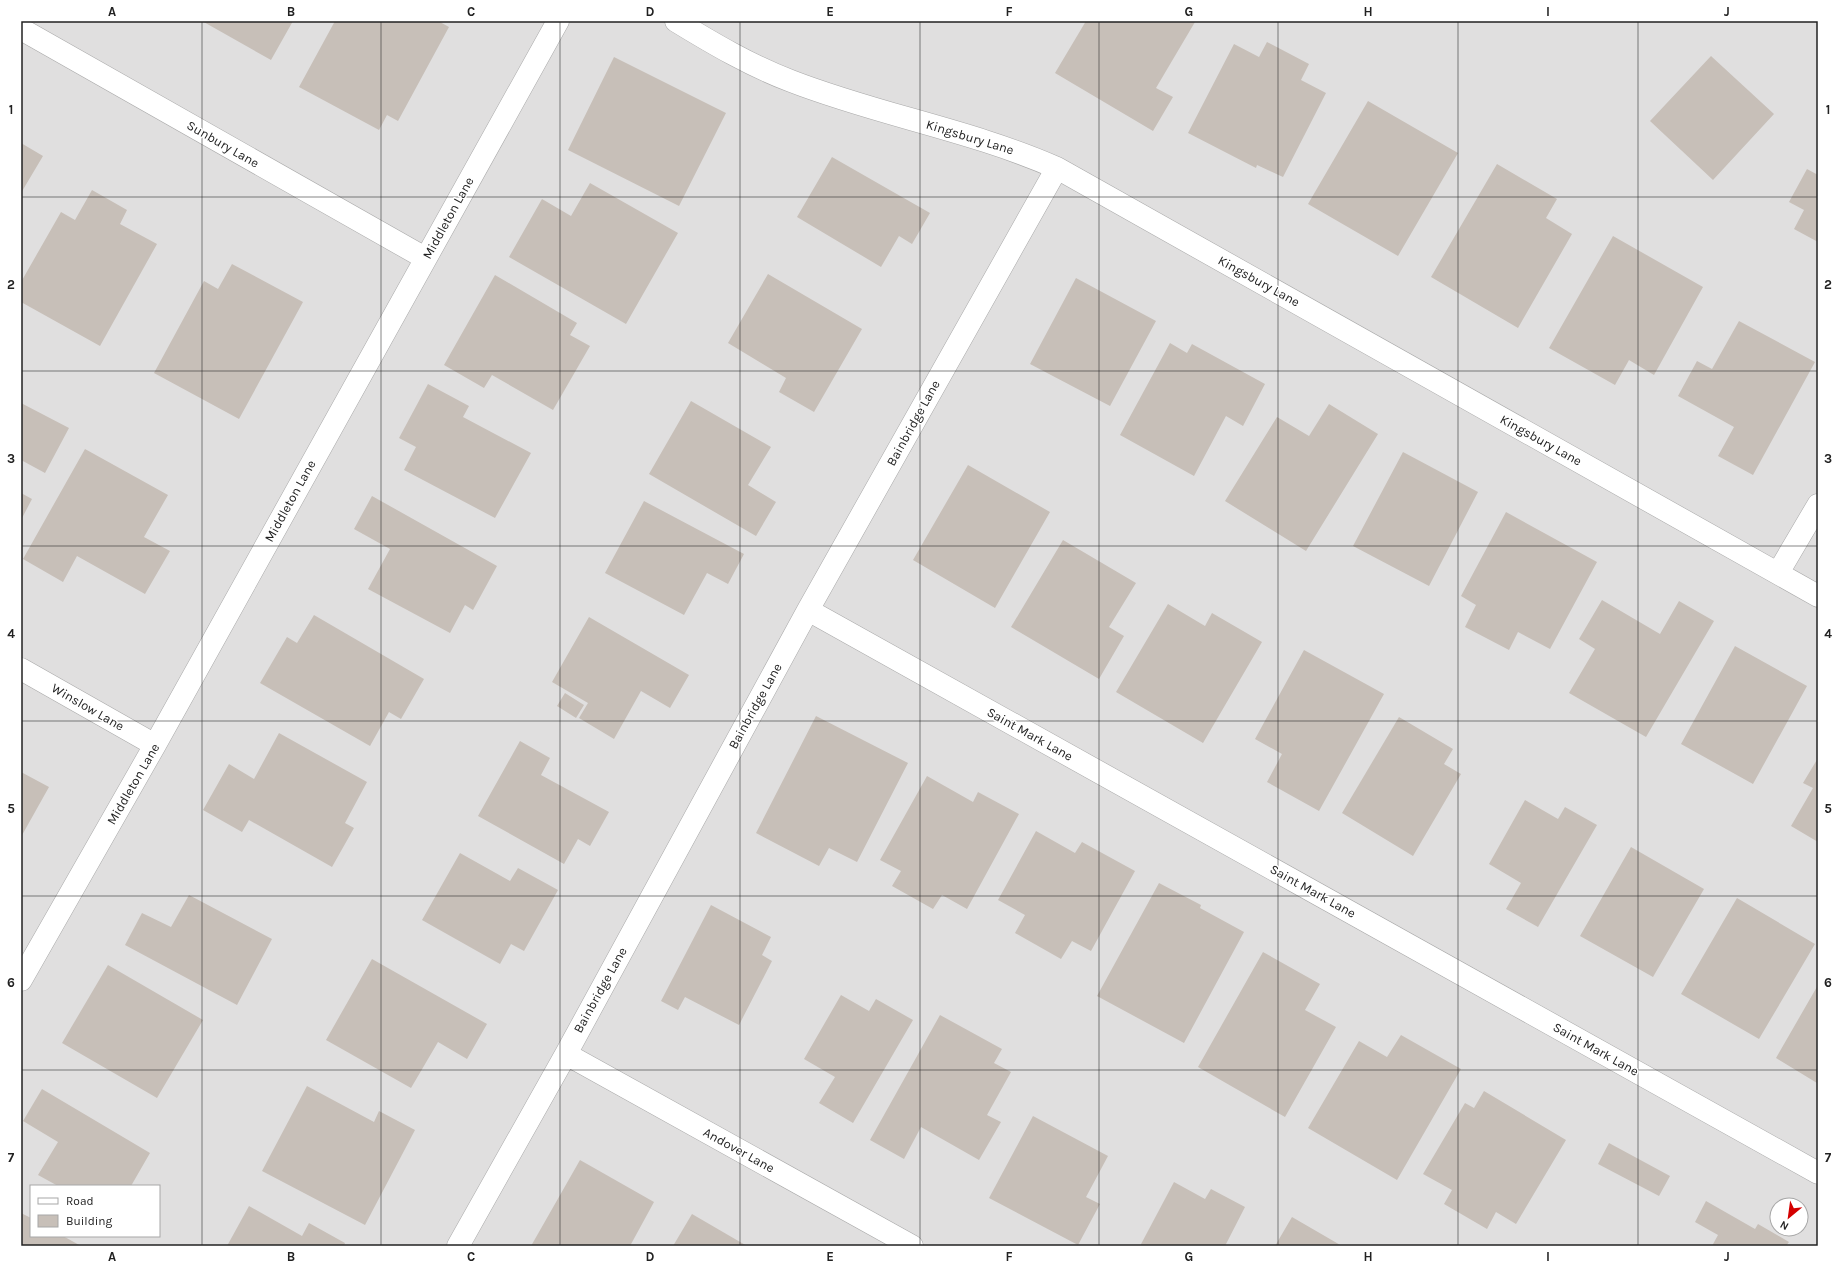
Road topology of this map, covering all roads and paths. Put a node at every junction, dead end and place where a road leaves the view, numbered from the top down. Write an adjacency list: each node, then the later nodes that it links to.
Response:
1 (558, 21): 5 (street, Middleton Lane)
2 (687, 24): 4 (street, Kingsbury Lane)
3 (21, 29): 5 (street, Sunbury Lane)
4 (1057, 168): 7 (street, Kingsbury Lane); 9 (street, Bainbridge Lane)
5 (425, 258): 11 (street, Middleton Lane)
6 (1818, 505): 7 (street)
7 (1778, 573): 8 (street, Kingsbury Lane)
8 (1818, 596)
9 (808, 610): 13 (street, Bainbridge Lane); 14 (street, Saint Mark Lane)
10 (21, 669): 11 (street, Winslow Lane)
11 (155, 745): 12 (street, Middleton Lane)
12 (21, 980)
13 (566, 1054): 15 (street, Bainbridge Lane); 16 (street, Andover Lane)
14 (1818, 1173)
15 (458, 1246)
16 (912, 1246)

